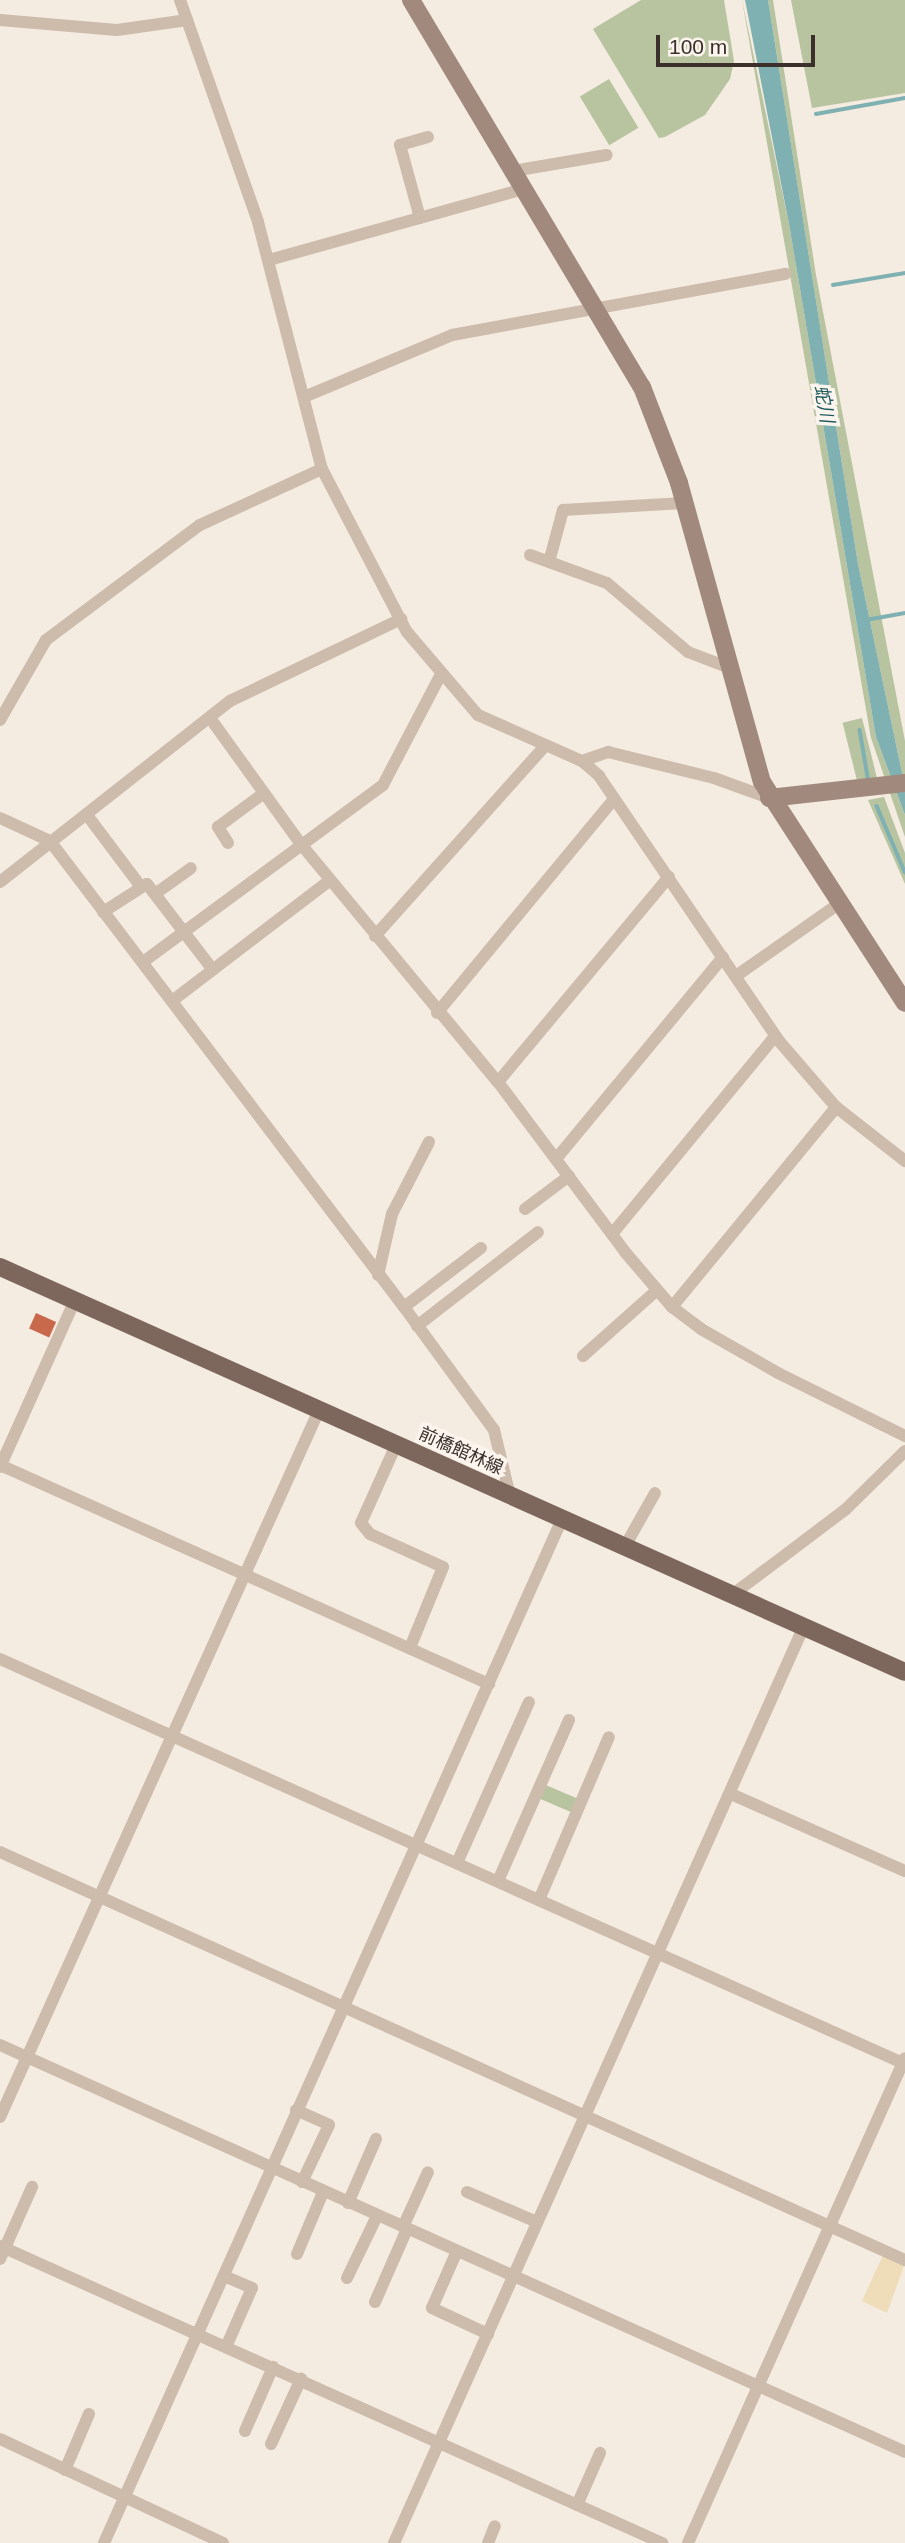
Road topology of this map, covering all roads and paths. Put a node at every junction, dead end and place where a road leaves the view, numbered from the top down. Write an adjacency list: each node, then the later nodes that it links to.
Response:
1 (180, 0): 4 (street)
2 (411, 0): 7 (street)
3 (0, 20): 4 (street)
4 (187, 20): 10 (street)
5 (428, 137): 9 (street)
6 (607, 155): 7 (street)
7 (513, 171): 8 (street)
8 (523, 189): 9 (street); 12 (street)
9 (420, 218): 10 (street)
10 (269, 260): 13 (street)
11 (785, 274): 12 (street)
12 (597, 310): 13 (street); 15 (street)
13 (304, 397): 14 (street)
14 (322, 469): 18 (street); 22 (street)
15 (684, 503): 17 (street); 19 (street)
16 (530, 555): 17 (street)
17 (549, 562): 19 (street)
18 (401, 619): 20 (street); 21 (street)
19 (730, 668): 27 (street)
20 (441, 674): 23 (street); 33 (street)
21 (210, 718): 26 (street); 29 (street)
22 (0, 720)
23 (545, 746): 24 (street); 43 (street)
24 (582, 761): 27 (street); 28 (street)
25 (896, 785): 27 (street)
26 (264, 793): 32 (street); 33 (street)
27 (769, 798): 40 (street)
28 (614, 799): 35 (street); 50 (street)
29 (87, 815): 31 (street); 38 (street)
30 (0, 818): 31 (street)
31 (50, 841): 37 (street); 41 (street)
32 (228, 843)
33 (300, 843): 36 (street); 42 (street)
34 (191, 868): 39 (street)
35 (669, 877): 44 (street); 52 (street)
36 (330, 880): 43 (street); 46 (street)
37 (0, 882)
38 (141, 887): 39 (street); 41 (street)
39 (155, 894): 42 (street)
40 (837, 905): 47 (street); 49 (street)
41 (103, 912): 45 (street)
42 (183, 929): 45 (street); 46 (street)
43 (375, 936): 50 (street)
44 (723, 957): 47 (street); 55 (street)
45 (143, 962): 48 (street)
46 (213, 970): 48 (street)
47 (736, 976): 51 (street)
48 (173, 1001): 63 (street)
49 (905, 1003)
50 (437, 1013): 52 (street)
51 (775, 1036): 53 (street); 60 (street)
52 (498, 1082): 55 (street)
53 (836, 1107): 56 (street); 67 (street)
54 (429, 1142): 63 (street)
55 (556, 1159): 57 (street)
56 (905, 1161)
57 (569, 1176): 58 (street); 60 (street)
58 (525, 1209)
59 (538, 1232): 68 (street)
60 (612, 1234): 64 (street)
61 (481, 1248): 66 (street)
62 (0, 1267): 65 (main road, 前橋館林線)
63 (378, 1275): 66 (street)
64 (657, 1290): 67 (street); 69 (street)
65 (75, 1300): 70 (main road, 前橋館林線); 74 (street)
66 (404, 1307): 68 (street)
67 (673, 1307): 71 (street)
68 (417, 1326): 76 (street)
69 (583, 1356)
70 (319, 1410): 72 (main road, 前橋館林線); 79 (street)
71 (905, 1436)
72 (396, 1445): 76 (main road, 前橋館林線); 82 (street)
73 (905, 1451): 80 (street)
74 (0, 1466): 79 (street)
75 (655, 1493): 78 (street)
76 (510, 1496): 77 (main road, 前橋館林線)
77 (562, 1519): 78 (main road, 前橋館林線); 85 (street)
78 (624, 1548): 80 (main road, 前橋館林線)
79 (244, 1575): 82 (street); 88 (street)
80 (732, 1595): 81 (main road, 前橋館林線)
81 (804, 1626): 84 (main road, 前橋館林線); 90 (street)
82 (410, 1648): 85 (street)
83 (0, 1659): 88 (street)
84 (905, 1672)
85 (489, 1684): 91 (street)
86 (528, 1702): 93 (street)
87 (569, 1720): 95 (street)
88 (172, 1736): 91 (street); 96 (street)
89 (609, 1737): 97 (street)
90 (731, 1794): 94 (street); 98 (street)
91 (415, 1844): 93 (street); 99 (street)
92 (0, 1852): 96 (street)
93 (457, 1863): 95 (street)
94 (905, 1871)
95 (498, 1881): 97 (street)
96 (98, 1896): 99 (street); 101 (street)
97 (539, 1900): 98 (street)
98 (659, 1953): 102 (street); 104 (street)
99 (342, 2006): 103 (street); 104 (street)
100 (0, 2045): 101 (street)
101 (26, 2057): 105 (street); 107 (street)
102 (904, 2062): 116 (street)
103 (296, 2110): 107 (street); 109 (street)
104 (584, 2116): 115 (street); 116 (street)
105 (0, 2117)
106 (376, 2139): 113 (street)
107 (272, 2169): 109 (street); 122 (street)
108 (428, 2172): 117 (street)
109 (302, 2182): 111 (street)
110 (32, 2187): 118 (street)
111 (323, 2192): 113 (street); 120 (street)
112 (467, 2192): 115 (street)
113 (348, 2203): 114 (street)
114 (377, 2216): 117 (street); 124 (street)
115 (537, 2222): 123 (street)
116 (830, 2226): 121 (street); 131 (street)
117 (405, 2228): 119 (street); 125 (street)
118 (2, 2251): 127 (street)
119 (457, 2251): 123 (street); 126 (street)
120 (297, 2254)
121 (905, 2260)
122 (224, 2276): 127 (street); 128 (street)
123 (514, 2276): 126 (street); 131 (street)
124 (347, 2278)
125 (375, 2302)
126 (488, 2334): 135 (street)
127 (198, 2336): 128 (street); 140 (street)
128 (226, 2347): 129 (street)
129 (273, 2367): 130 (street); 133 (street)
130 (301, 2379): 135 (street); 136 (street)
131 (757, 2386): 137 (street); 149 (street)
132 (89, 2414): 139 (street)
133 (245, 2431)
134 (0, 2440): 139 (street)
135 (439, 2442): 141 (street); 146 (street)
136 (271, 2444)
137 (905, 2452)
138 (600, 2454): 141 (street)
139 (65, 2470): 140 (street)
140 (124, 2499): 143 (street); 144 (street)
141 (577, 2505): 148 (street)
142 (495, 2526): 147 (street)
143 (201, 2539): 145 (street)
144 (104, 2543)
145 (223, 2543)
146 (394, 2543)
147 (488, 2543)
148 (662, 2543)
149 (688, 2543)

